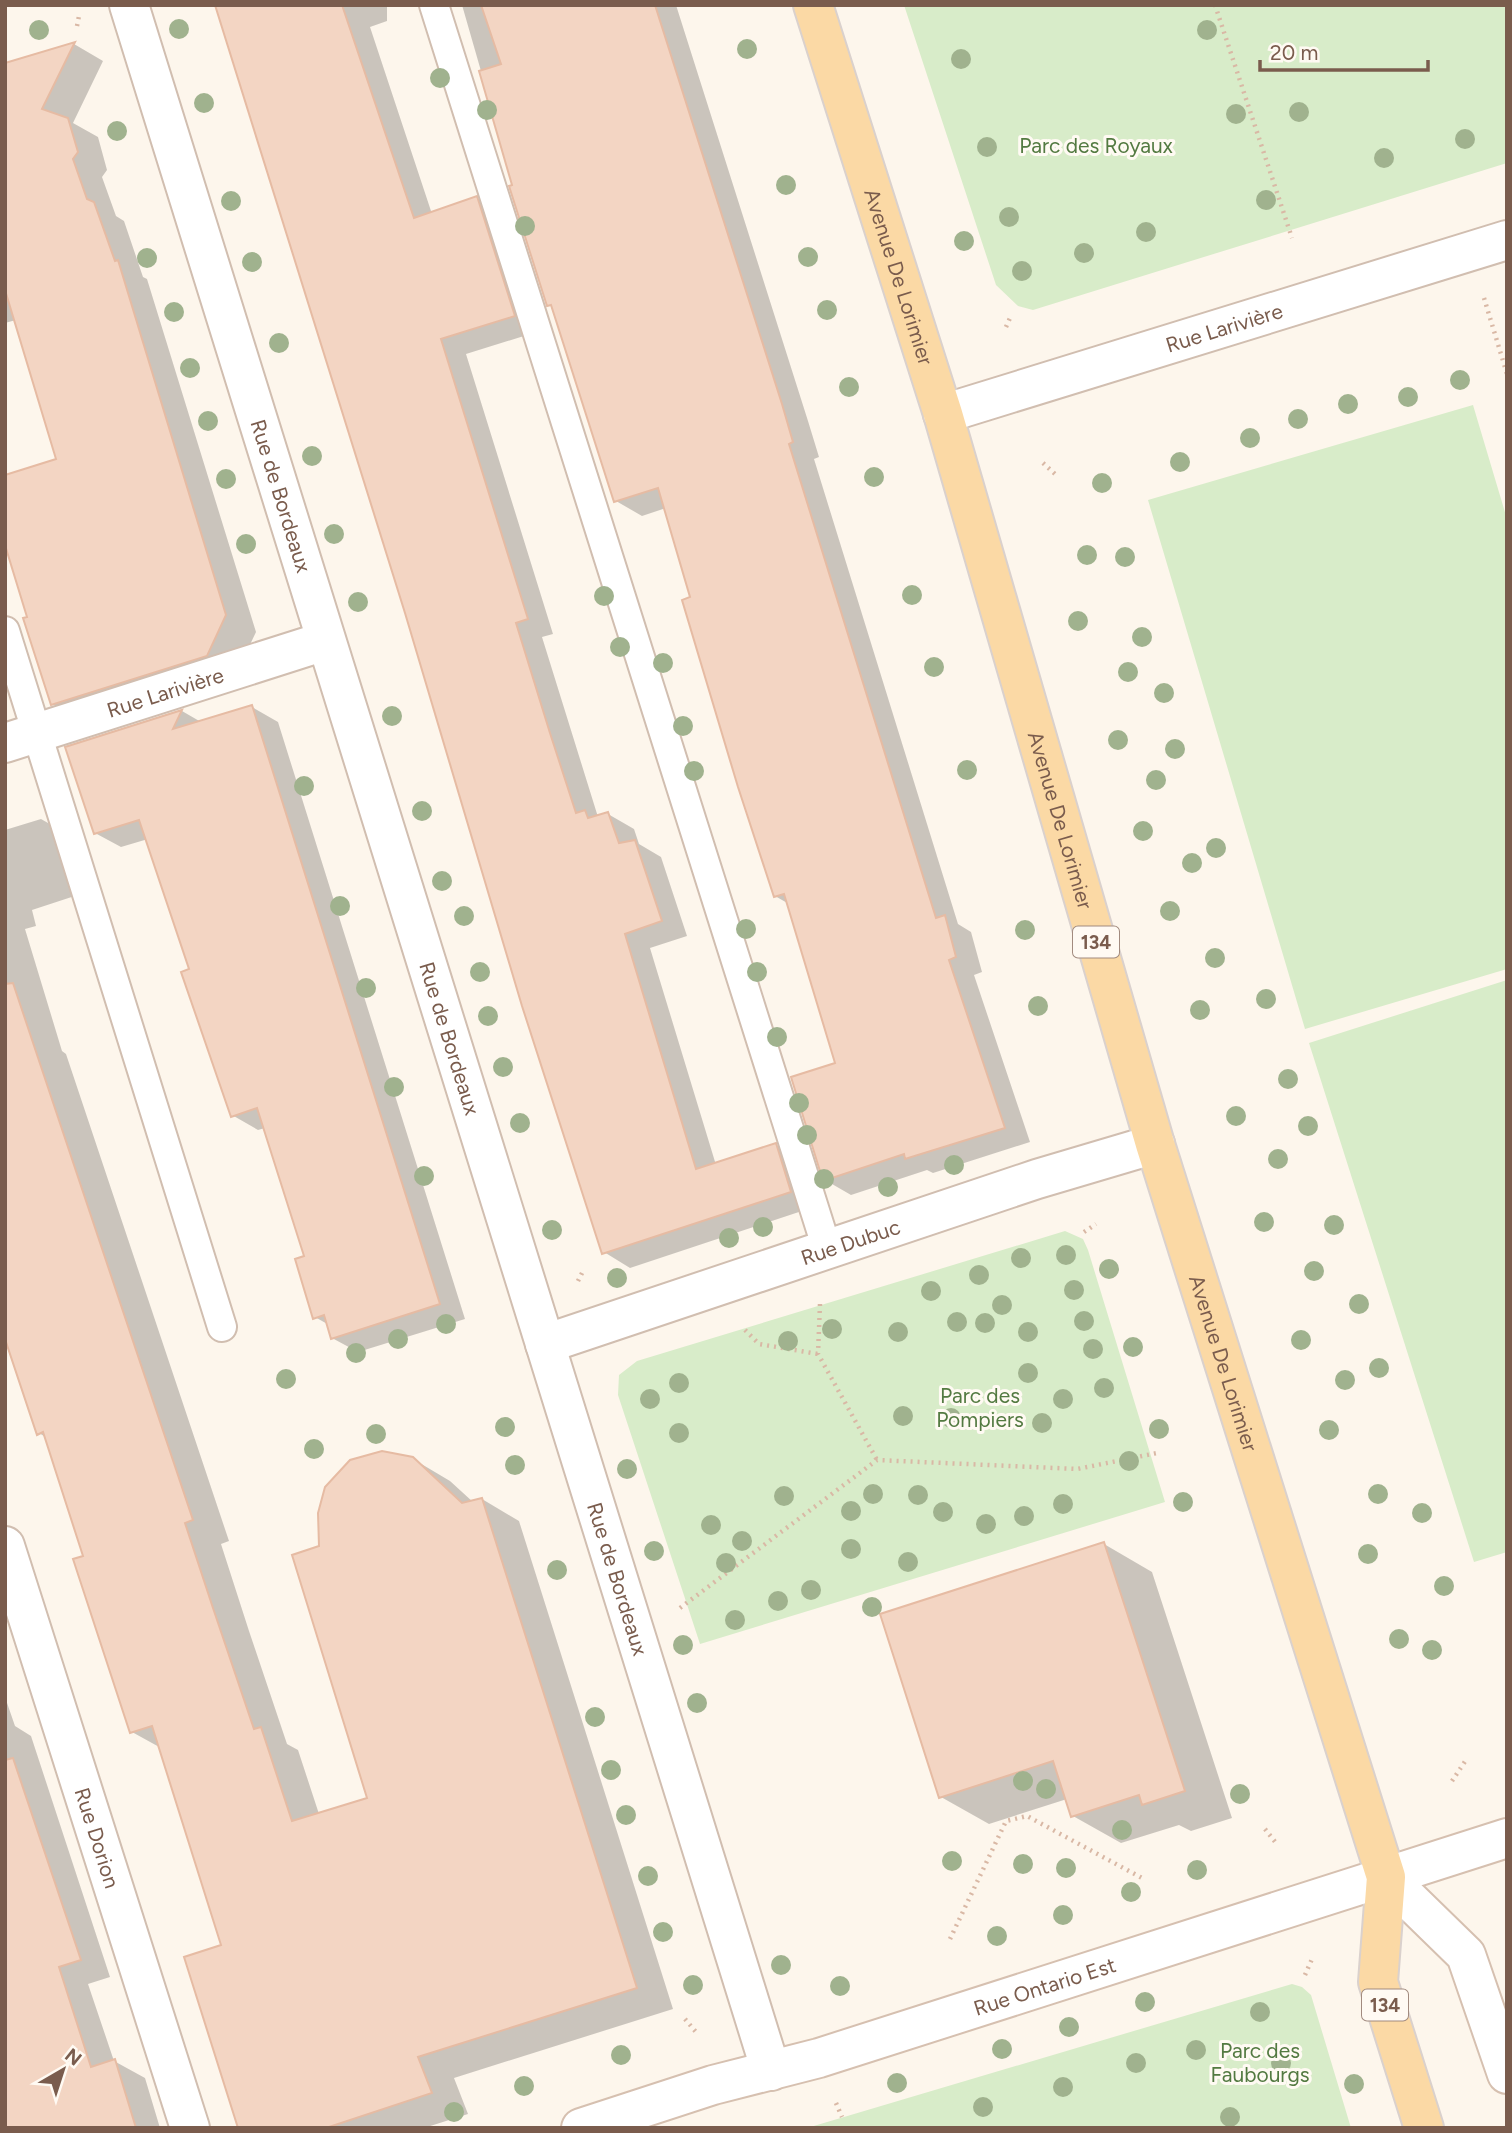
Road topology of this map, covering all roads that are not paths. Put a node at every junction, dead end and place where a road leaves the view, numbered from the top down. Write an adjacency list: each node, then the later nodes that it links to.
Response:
1 (129, 5): 7 (street, Rue de Bordeaux)
2 (434, 5): 10 (lane)
3 (813, 5): 5 (main road, Avenue De Lorimier / 134)
4 (1507, 240): 5 (street, Rue Larivière)
5 (943, 414): 9 (main road, Avenue De Lorimier / 134)
6 (5, 631): 8 (lane)
7 (325, 641): 8 (street, Rue Larivière); 12 (street, Rue de Bordeaux)
8 (22, 724): 11 (lane)
9 (1155, 1144): 10 (street, Rue Dubuc); 15 (main road, Avenue De Lorimier / 134)
10 (827, 1249): 12 (street, Rue Dubuc)
11 (222, 1326)
12 (545, 1344): 16 (street, Rue de Bordeaux)
13 (5, 1546): 18 (street, Rue Dorion)
14 (1507, 1838): 15 (street, Rue Ontario Est)
15 (1386, 1877): 16 (street, Rue Ontario Est); 17 (street, Avenue De Lorimier); 20 (main road, Avenue De Lorimier / 134)
16 (771, 2071): 19 (street, Rue Ontario Est)
17 (1507, 2074)
18 (190, 2128)
19 (581, 2128)
20 (1424, 2128)

